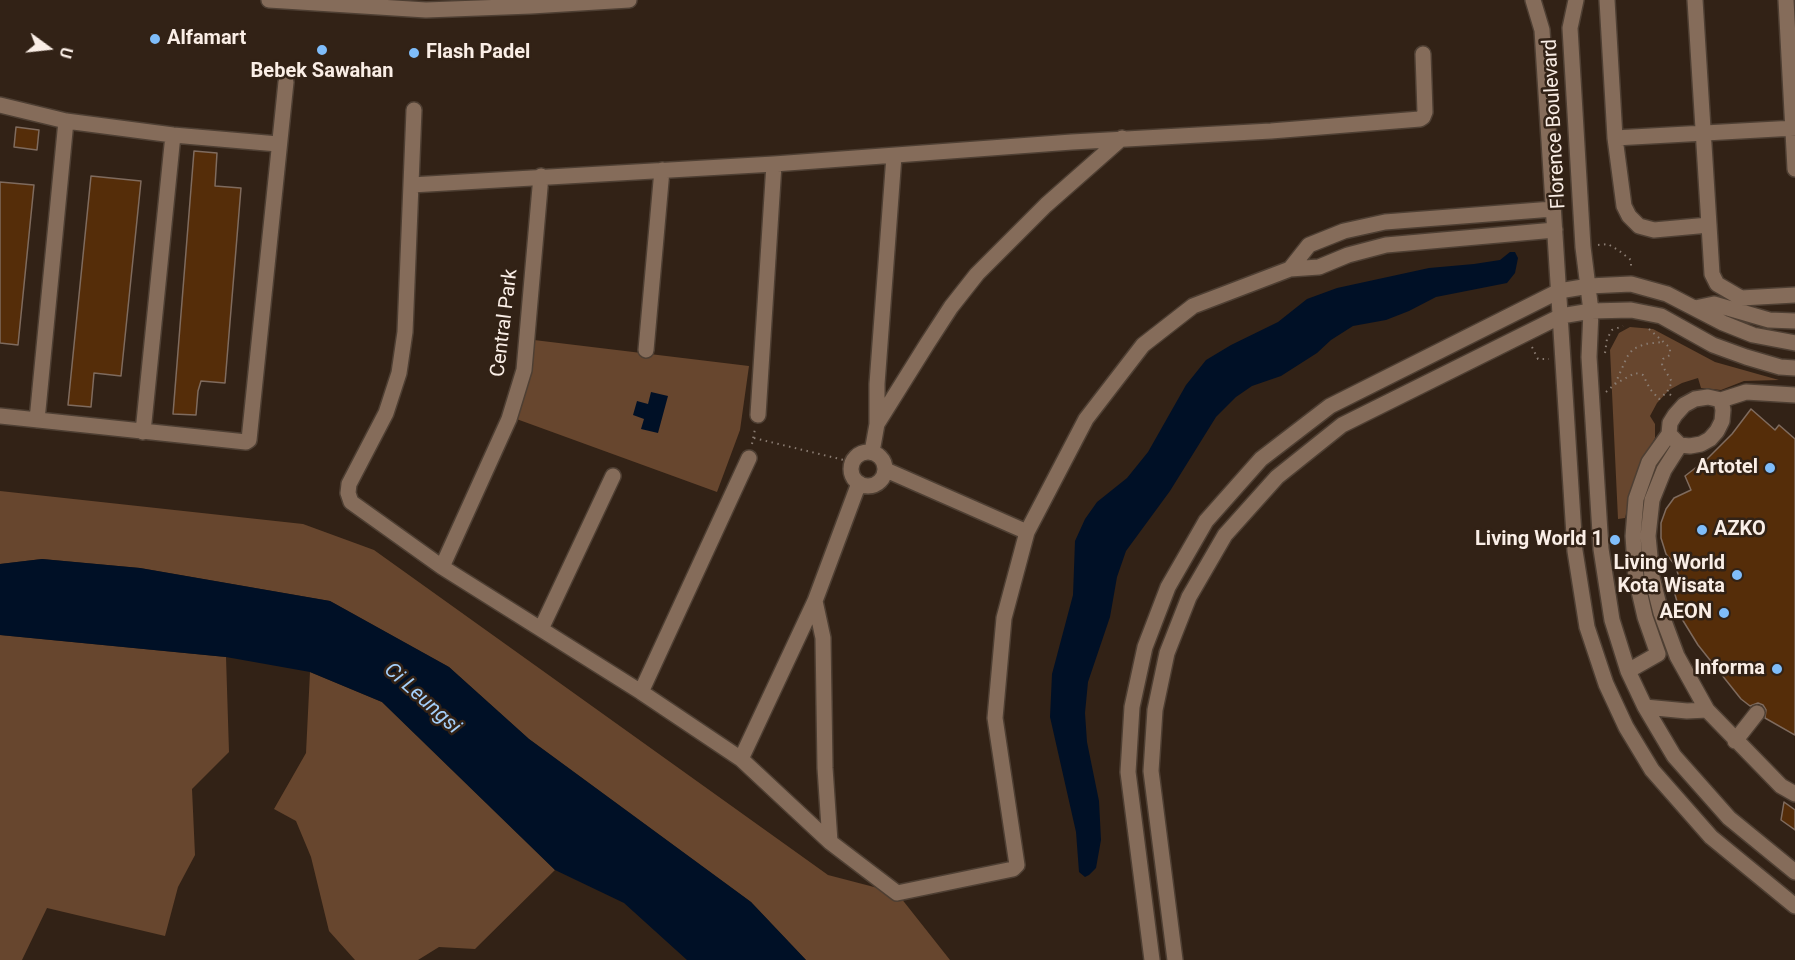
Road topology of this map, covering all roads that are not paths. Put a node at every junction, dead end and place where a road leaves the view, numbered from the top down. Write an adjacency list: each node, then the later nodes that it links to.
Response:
1 (269, 0): 2 (street)
2 (629, 0)
3 (1533, 0): 25 (street, Florence Boulevard)
4 (1576, 0): 29 (street, Florence Boulevard)
5 (1606, 0): 17 (street)
6 (1695, 0): 14 (street)
7 (1786, 0): 13 (street)
8 (1423, 54): 16 (street)
9 (286, 82): 18 (street)
10 (0, 105): 12 (street)
11 (414, 110): 24 (street)
12 (66, 121): 15 (street); 43 (street)
13 (1794, 128): 14 (street); 21 (street)
14 (1703, 134): 17 (street); 26 (street)
15 (173, 135): 18 (street); 45 (street)
16 (1122, 138): 19 (street); 44 (street)
17 (1615, 138): 26 (street)
18 (278, 144): 45 (street)
19 (894, 156): 20 (street); 44 (street)
20 (774, 164): 22 (street); 41 (street)
21 (1795, 169)
22 (662, 170): 23 (street); 37 (street)
23 (541, 176): 24 (street); 53 (street, Central Park)
24 (411, 185): 53 (street)
25 (1553, 209): 27 (street, Florence Boulevard); 28 (street)
26 (1709, 225): 31 (street)
27 (1555, 230): 28 (street); 30 (street, Florence Boulevard)
28 (1290, 269): 52 (street)
29 (1590, 286): 30 (street); 32 (street); 33 (street, Florence Boulevard)
30 (1559, 291): 34 (street, Florence Boulevard); 69 (street)
31 (1795, 295)
32 (1695, 308): 35 (street); 36 (street)
33 (1591, 311): 34 (street); 38 (street); 58 (street, Florence Boulevard)
34 (1561, 316): 68 (street, Florence Boulevard); 70 (street)
35 (1795, 321)
36 (1795, 344)
37 (646, 350)
38 (1795, 368)
39 (1795, 395): 40 (street)
40 (1721, 400): 46 (street); 46 (street)
41 (758, 415)
42 (0, 416): 43 (street)
43 (37, 420): 45 (street)
44 (877, 424): 47 (street)
45 (143, 432)
46 (1674, 439): 56 (street); 57 (street)
47 (872, 452): 49 (street); 51 (street)
48 (748, 459): 59 (street)
49 (886, 470): 51 (street); 52 (street)
50 (613, 476): 55 (street)
51 (859, 483): 54 (street)
52 (1027, 532): 66 (street)
53 (442, 567): 55 (street)
54 (815, 601): 64 (street); 66 (street)
55 (541, 629): 59 (street)
56 (1658, 654): 57 (street); 58 (street)
57 (1677, 656): 61 (street)
58 (1628, 671): 60 (street, Florence Boulevard)
59 (640, 692): 64 (street)
60 (1646, 707): 61 (street); 67 (street, Florence Boulevard)
61 (1707, 710): 63 (street)
62 (1757, 713): 63 (street)
63 (1735, 741): 65 (street)
64 (741, 759): 66 (street)
65 (1795, 794)
66 (830, 842)
67 (1795, 872)
68 (1795, 906)
69 (1152, 960)
70 (1175, 960)

